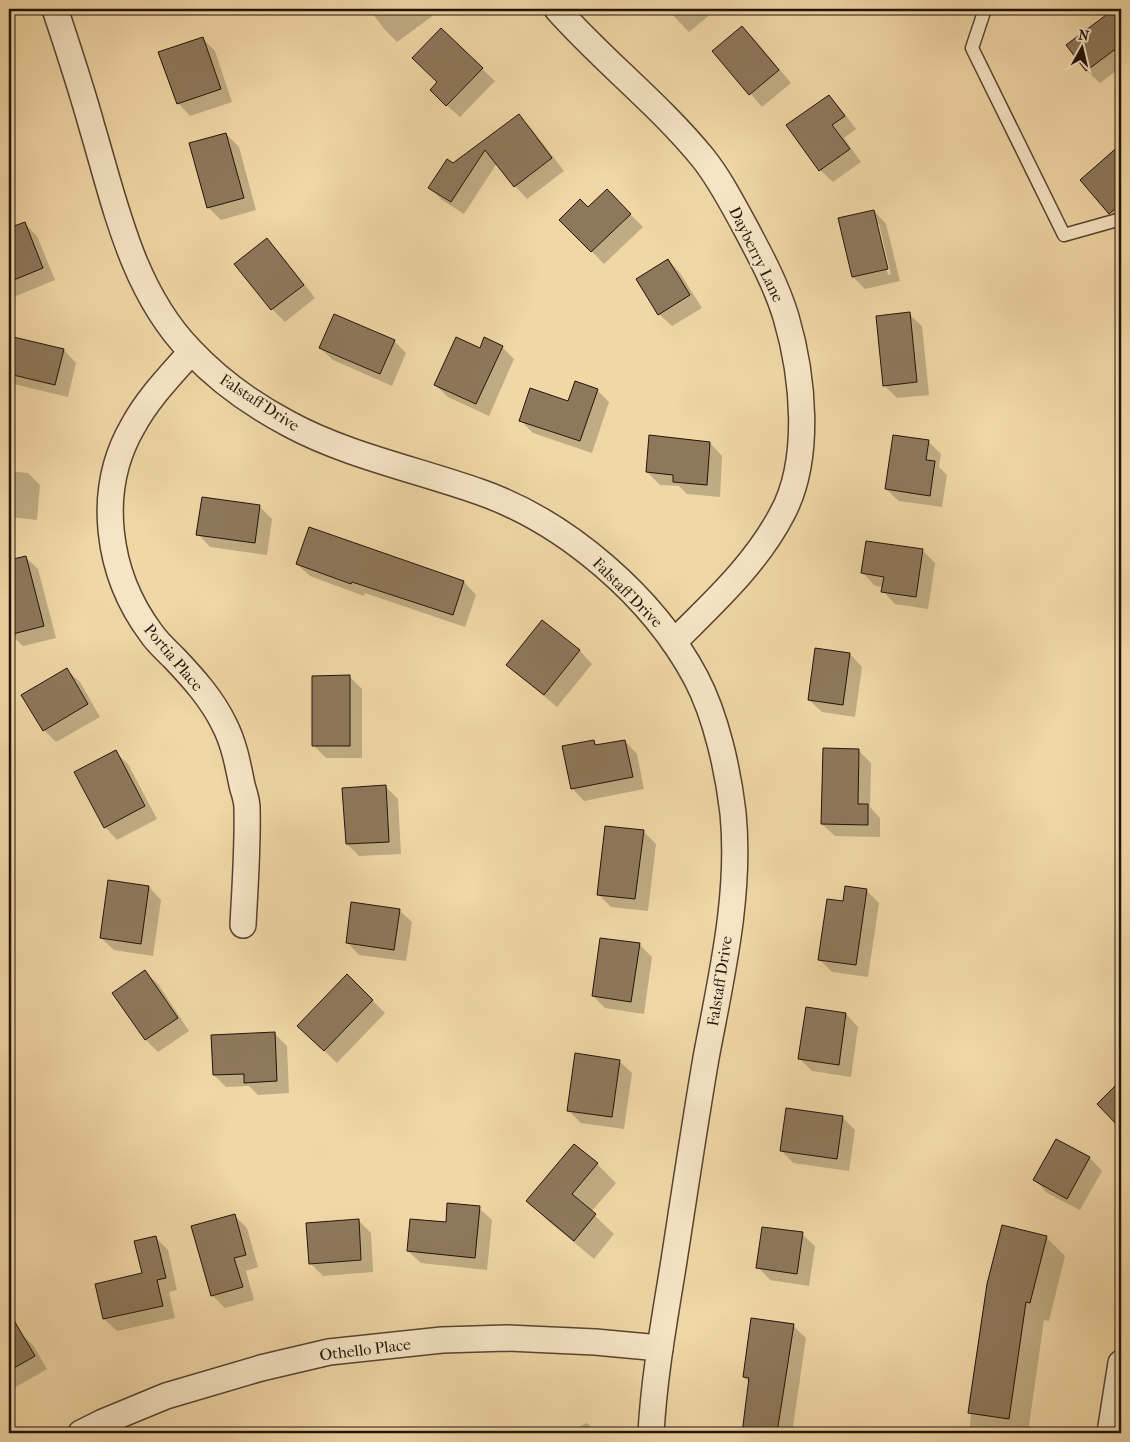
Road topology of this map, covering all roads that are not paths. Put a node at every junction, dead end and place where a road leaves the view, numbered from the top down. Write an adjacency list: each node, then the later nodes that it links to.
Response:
1 (55, 9): 5 (street, Falstaff Drive)
2 (556, 9): 6 (street, Dayberry Lane)
3 (984, 9): 4 (lane)
4 (1121, 220)
5 (191, 352): 6 (street, Falstaff Drive); 7 (street, Portia Place)
6 (674, 642): 8 (street, Falstaff Drive)
7 (244, 925)
8 (660, 1348): 10 (street, Othello Place); 11 (street, Falstaff Drive)
9 (1121, 1363): 12 (street)
10 (82, 1433)
11 (651, 1433)
12 (1110, 1433)

